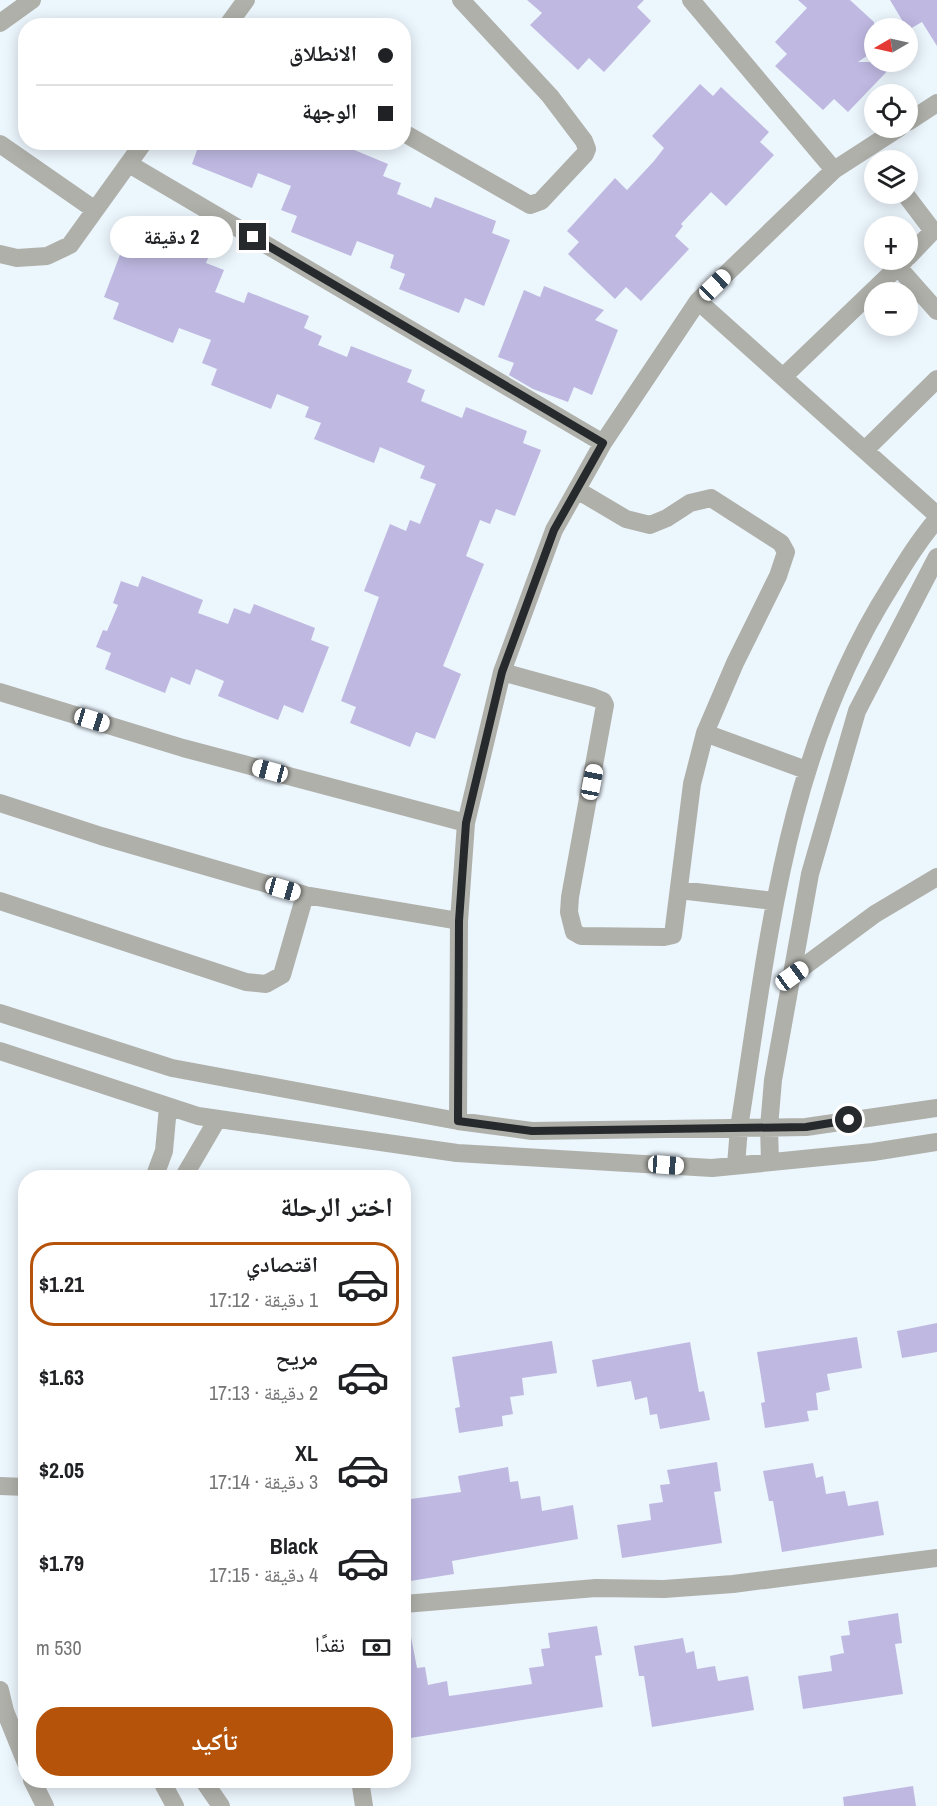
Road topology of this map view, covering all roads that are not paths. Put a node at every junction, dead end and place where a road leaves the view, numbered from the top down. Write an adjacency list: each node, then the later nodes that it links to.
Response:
1 (32, 0): 6 (street)
2 (246, 0): 5 (street)
3 (461, 0): 9 (street)
4 (691, 0): 16 (street)
5 (233, 18)
6 (0, 23)
7 (937, 103): 8 (street)
8 (918, 115)
9 (411, 137)
10 (889, 138): 13 (street)
11 (0, 144): 18 (street)
12 (139, 150): 15 (street)
13 (878, 150)
14 (864, 158): 16 (street)
15 (129, 164): 18 (street); 28 (street)
16 (834, 170): 24 (street)
17 (913, 204): 19 (street)
18 (95, 210): 21 (street)
19 (935, 230): 20 (street)
20 (918, 247)
21 (0, 254)
22 (895, 270): 26 (street)
23 (910, 270): 25 (street)
24 (698, 301): 26 (street); 28 (street)
25 (937, 311)
26 (783, 377): 29 (street)
27 (937, 379): 29 (street)
28 (603, 443): 30 (street)
29 (865, 450): 31 (street)
30 (577, 490): 33 (street); 35 (street)
31 (937, 517): 36 (street)
32 (937, 557): 45 (street)
33 (502, 672): 38 (street); 40 (street)
34 (0, 692): 38 (street)
35 (705, 733): 36 (street); 40 (street)
36 (806, 770): 43 (street)
37 (0, 803): 41 (street)
38 (466, 823): 44 (street)
39 (937, 877): 45 (street)
40 (679, 890): 43 (street)
41 (305, 895): 42 (street); 44 (street)
42 (0, 901)
43 (774, 901): 53 (street)
44 (459, 921): 51 (street)
45 (792, 976): 52 (street)
46 (0, 1013): 51 (street)
47 (0, 1051): 48 (street)
48 (168, 1107): 50 (street); 57 (street)
49 (937, 1108): 52 (street)
50 (217, 1120): 56 (street); 58 (street)
51 (458, 1121): 53 (street)
52 (769, 1127): 53 (street); 55 (street)
53 (739, 1128): 56 (street)
54 (937, 1142): 55 (street)
55 (770, 1162): 56 (street)
56 (735, 1166)
57 (157, 1170)
58 (188, 1170)
59 (0, 1486): 60 (street)
60 (18, 1487)
61 (937, 1558): 62 (street)
62 (411, 1603)
63 (0, 1690): 64 (street)
64 (18, 1744)
65 (36, 1788): 69 (street)
66 (165, 1788): 70 (street)
67 (209, 1788): 71 (street)
68 (361, 1788): 72 (street)
69 (45, 1806)
70 (175, 1806)
71 (221, 1806)
72 (364, 1806)

